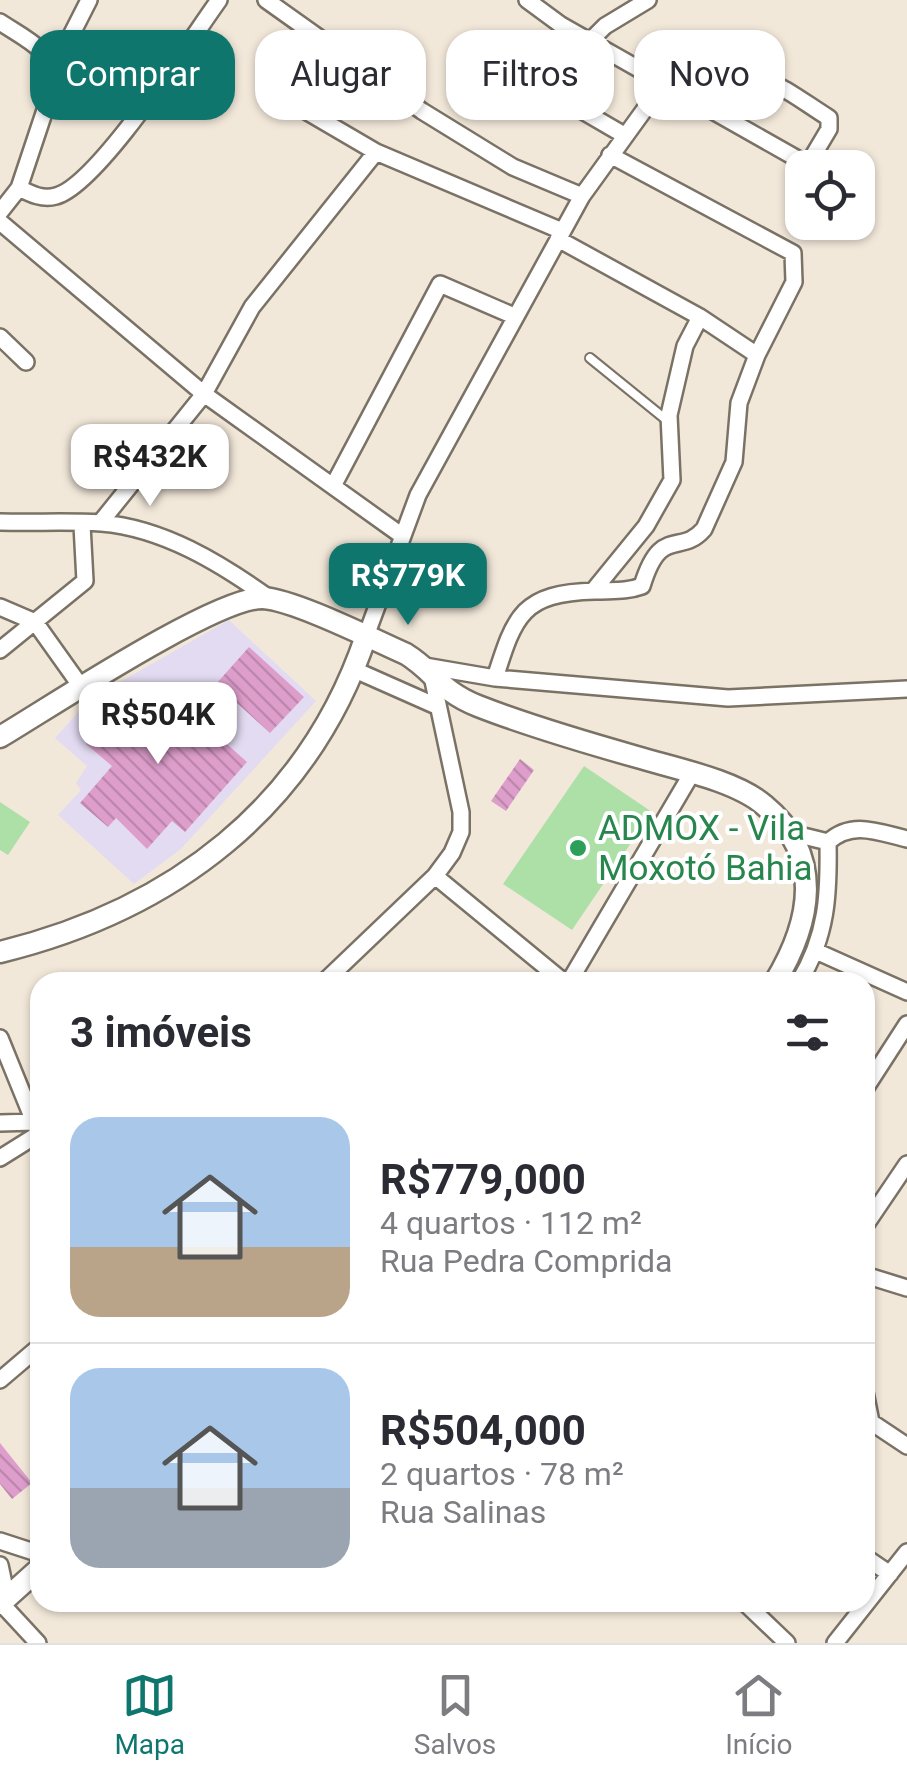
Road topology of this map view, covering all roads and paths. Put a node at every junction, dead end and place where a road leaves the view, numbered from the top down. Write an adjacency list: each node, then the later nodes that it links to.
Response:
1 (89, 0): 8 (street)
2 (219, 0): 20 (street)
3 (266, 0): 6 (street)
4 (527, 0): 9 (street)
5 (648, 0): 10 (street)
6 (288, 6): 21 (street)
7 (0, 22): 11 (street)
8 (74, 30)
9 (573, 30)
10 (606, 30)
11 (30, 43)
12 (700, 103): 12 (street)
13 (43, 120): 20 (street)
14 (321, 120): 18 (street)
15 (598, 120): 17 (street)
16 (635, 120): 17 (street)
17 (624, 135): 19 (street)
18 (376, 152): 24 (street); 31 (street)
19 (610, 155): 21 (street); 28 (street)
20 (19, 188): 22 (street)
21 (582, 196): 24 (street)
22 (0, 212)
23 (0, 222): 31 (street)
24 (560, 235): 25 (street); 26 (street)
25 (514, 316): 33 (street); 37 (street)
26 (700, 318): 28 (street); 32 (street)
27 (0, 337): 30 (street)
28 (757, 354): 38 (street)
29 (590, 358): 32 (lane)
30 (26, 362)
31 (204, 394): 33 (street); 35 (street)
32 (669, 422): 38 (street)
33 (333, 486): 37 (street)
34 (0, 522): 36 (street)
35 (100, 523): 36 (street); 39 (street)
36 (82, 524): 41 (street)
37 (402, 535): 42 (street)
38 (593, 590): 46 (street)
39 (269, 598): 42 (street); 47 (street)
40 (0, 607): 41 (street)
41 (35, 622): 43 (street); 47 (street)
42 (366, 636): 44 (street); 45 (street)
43 (0, 650)
44 (355, 670): 49 (street); 56 (street)
45 (429, 674): 46 (street); 49 (street); 51 (street)
46 (496, 678): 48 (street)
47 (82, 688): 50 (street)
48 (907, 689)
49 (434, 705): 55 (street)
50 (0, 737)
51 (692, 773): 52 (street); 60 (street)
52 (788, 832): 54 (street); 61 (street)
53 (907, 839): 54 (street)
54 (828, 842): 57 (street)
55 (435, 876): 58 (street); 59 (street)
56 (0, 952)
57 (818, 952): 62 (street); 63 (street)
58 (334, 972)
59 (554, 972)
60 (572, 972)
61 (780, 972)
62 (805, 972)
63 (862, 972)
64 (875, 978): 65 (street)
65 (907, 992)
66 (907, 1024): 68 (street)
67 (0, 1038): 69 (street)
68 (875, 1074)
69 (30, 1112)
70 (0, 1124): 71 (street)
71 (30, 1128)
72 (30, 1134): 73 (street)
73 (0, 1158)
74 (907, 1164): 75 (street)
75 (875, 1211)
76 (875, 1277): 77 (street)
77 (907, 1288)
78 (30, 1354): 79 (street)
79 (0, 1380)
80 (875, 1425): 81 (street)
81 (907, 1446)
82 (0, 1541): 83 (street)
83 (30, 1551)
84 (875, 1559): 85 (street)
85 (901, 1563): 88 (street)
86 (0, 1565): 89 (street)
87 (30, 1577): 89 (street)
88 (875, 1595)
89 (2, 1602): 92 (street)
90 (754, 1612): 93 (street)
91 (861, 1612): 94 (street)
92 (38, 1643)
93 (787, 1643)
94 (835, 1643)

